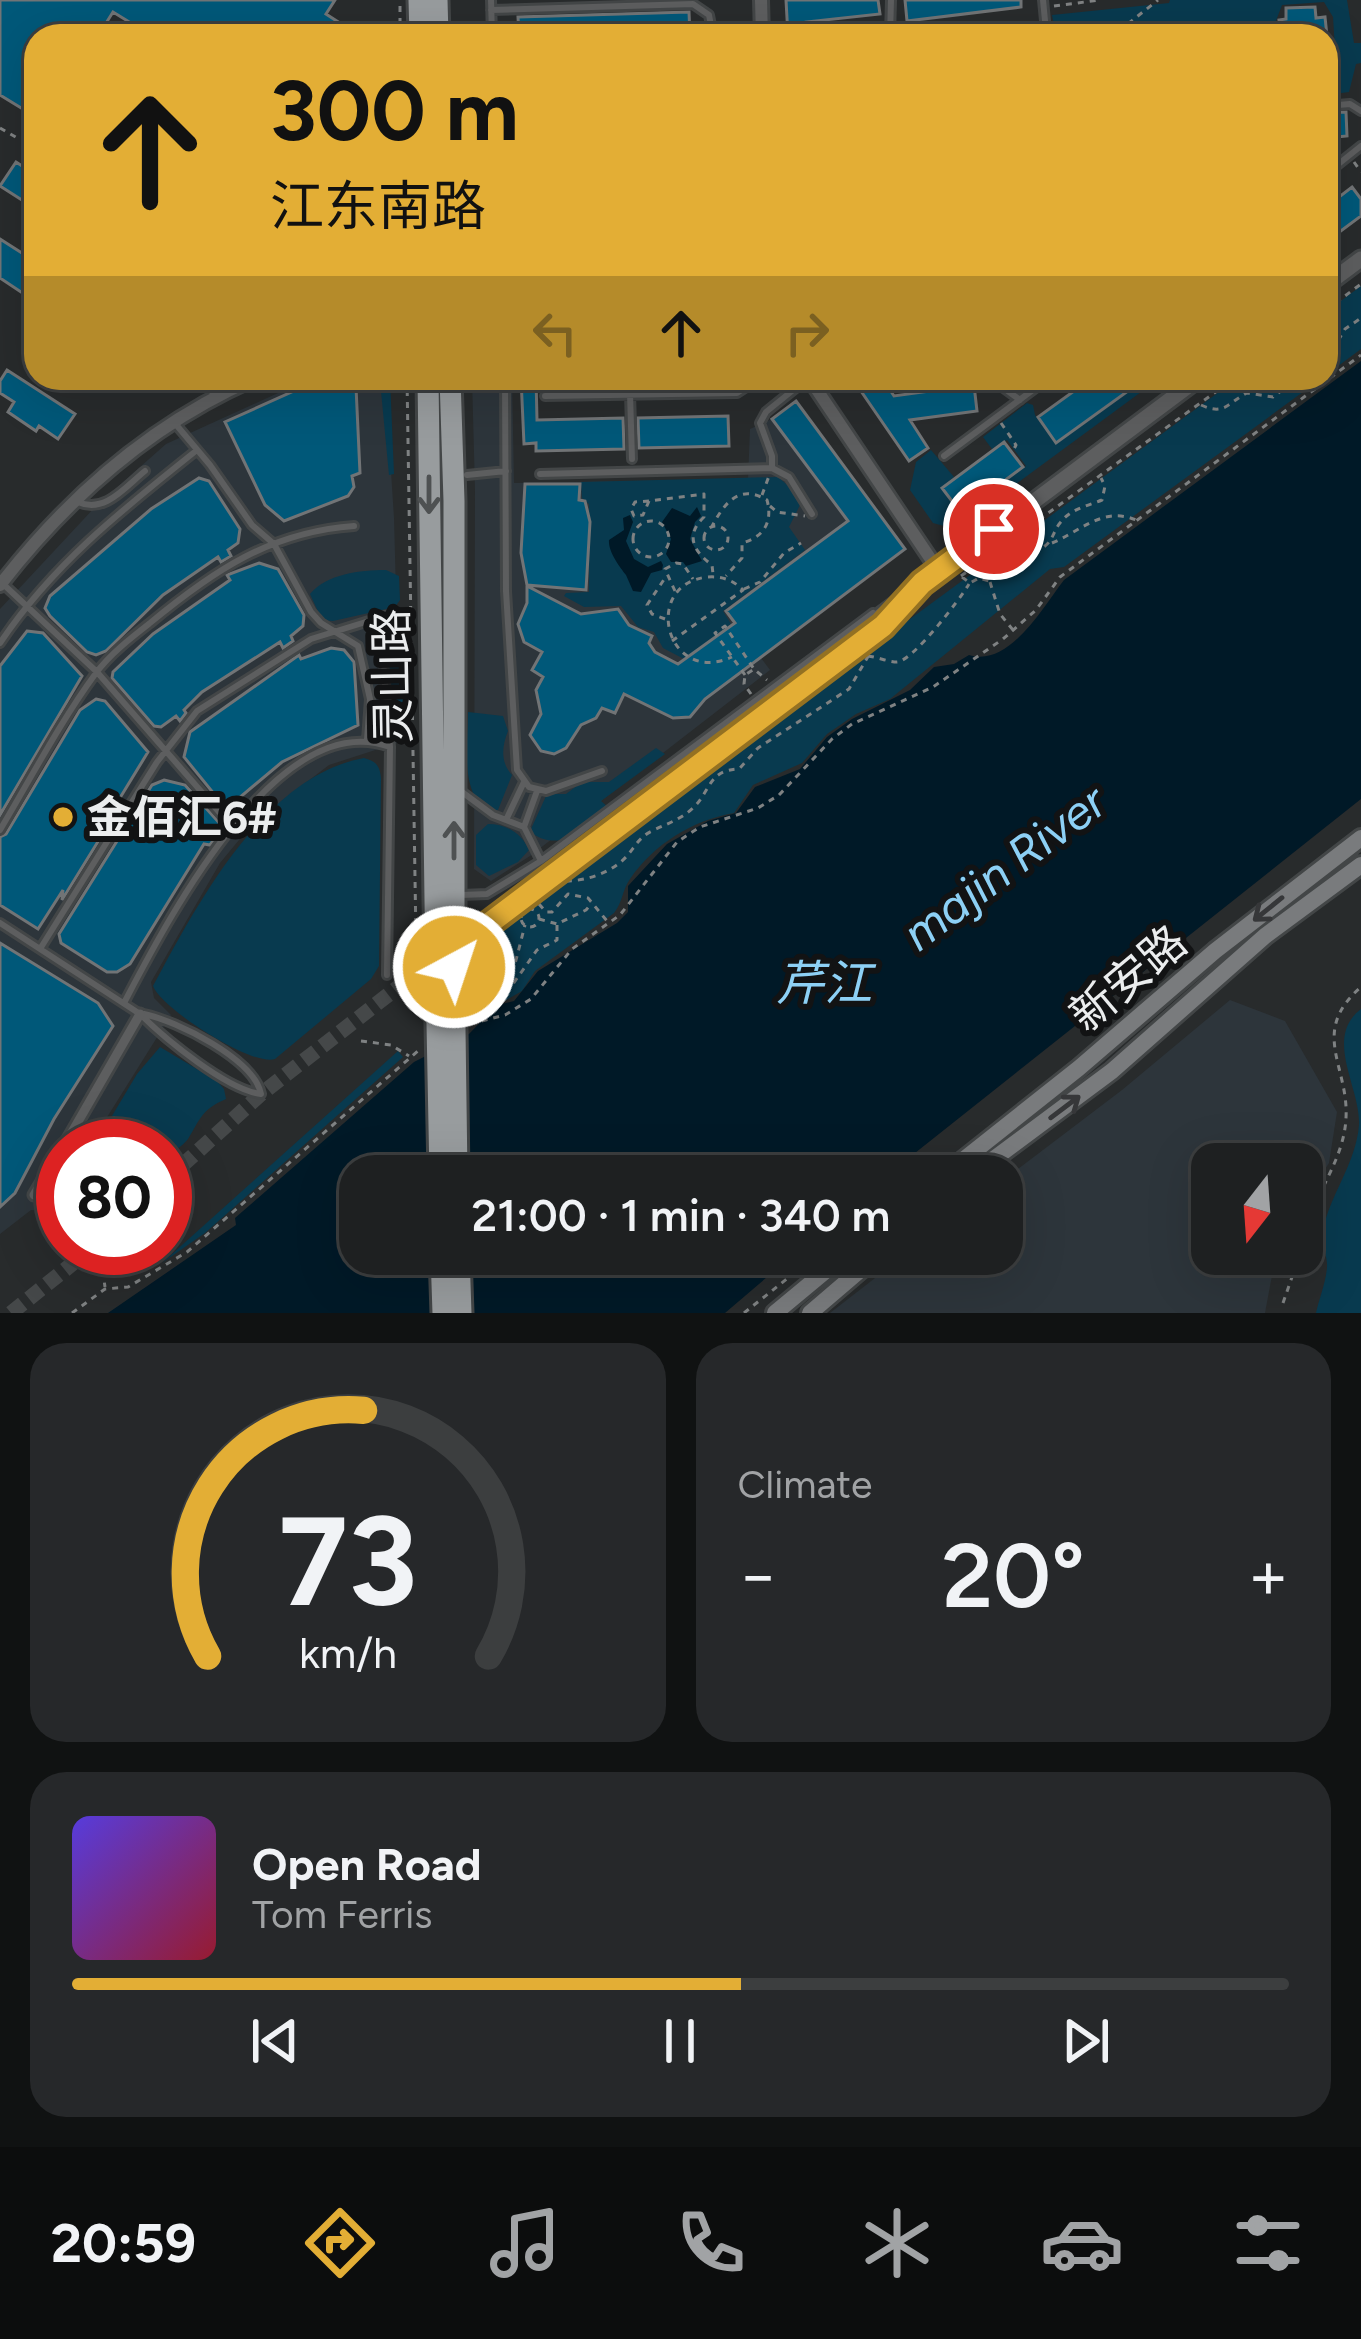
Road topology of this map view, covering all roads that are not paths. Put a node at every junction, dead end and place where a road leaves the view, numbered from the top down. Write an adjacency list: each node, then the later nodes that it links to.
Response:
1 (491, 5): 2 (lane)
2 (711, 24)
3 (210, 390): 16 (lane)
4 (230, 390): 16 (street)
5 (428, 390): 63 (highway, 灵山路, one-way to 63, bridge)
6 (450, 390): 46 (highway, 灵山路)
7 (505, 390): 24 (lane)
8 (742, 390): 14 (lane)
9 (794, 390): 22 (lane)
10 (817, 390): 31 (street)
11 (1006, 390): 17 (lane)
12 (1033, 390): 17 (lane)
13 (1183, 390): 31 (street)
14 (630, 393): 15 (lane); 21 (lane)
15 (545, 396)
16 (215, 397): 18 (street)
17 (1020, 400): 20 (lane)
18 (173, 421): 19 (lane); 27 (street)
19 (197, 450): 30 (lane); 34 (lane)
20 (944, 455)
21 (632, 459)
22 (772, 468): 25 (lane); 28 (lane)
23 (145, 470): 27 (lane)
24 (506, 471): 26 (lane); 45 (lane)
25 (540, 474)
26 (467, 475)
27 (75, 501): 32 (street)
28 (812, 514)
29 (355, 526): 30 (lane)
30 (274, 544): 36 (lane); 39 (lane)
31 (938, 570): 33 (street)
32 (1, 583): 34 (lane)
33 (922, 583): 41 (street); 53 (lane); 58 (lane)
34 (26, 604): 37 (lane); 39 (lane)
35 (385, 616): 36 (lane)
36 (332, 630): 40 (lane); 43 (lane)
37 (0, 643)
38 (384, 670): 42 (lane)
39 (97, 672): 43 (lane); 51 (lane)
40 (367, 740): 42 (lane); 50 (lane)
41 (716, 740)
42 (390, 747): 59 (lane)
43 (166, 749): 50 (lane); 57 (lane)
44 (602, 771): 47 (lane)
45 (524, 782): 47 (lane); 48 (lane)
46 (454, 783): 48 (lane); 55 (highway, 灵山路, one-way to 46)
47 (537, 790): 49 (lane)
48 (506, 820): 49 (lane)
49 (524, 827): 53 (lane)
50 (233, 828): 60 (lane)
51 (0, 830)
52 (1361, 838): 65 (main road, 新安路, one-way to 65)
53 (541, 861): 55 (lane)
54 (1361, 865): 66 (main road, 新安路, one-way to 54)
55 (454, 894): 58 (highway, 灵山路)
56 (0, 923): 57 (lane)
57 (40, 949): 60 (lane)
58 (454, 958): 64 (highway, 灵山路, bridge)
59 (386, 975)
60 (124, 1003): 61 (lane)
61 (140, 1013): 61 (lane); 62 (street)
62 (79, 1119)
63 (440, 1155)
64 (458, 1155)
65 (969, 1155)
66 (999, 1155)
67 (36, 1192): 68 (street)
68 (34, 1195)
69 (441, 1275): 73 (highway)
70 (460, 1275): 74 (highway)
71 (821, 1275): 75 (main road)
72 (854, 1275): 76 (main road)
73 (442, 1313)
74 (461, 1313)
75 (775, 1313)
76 (809, 1313)

